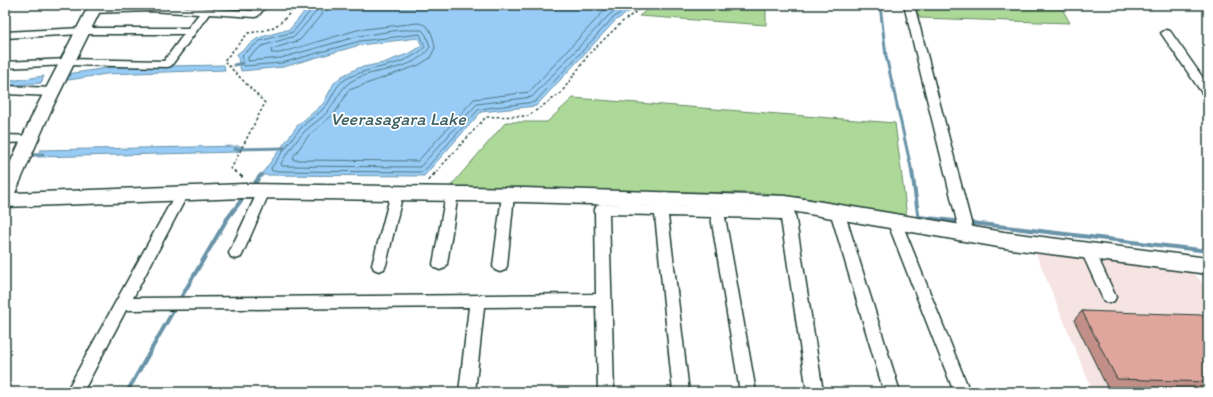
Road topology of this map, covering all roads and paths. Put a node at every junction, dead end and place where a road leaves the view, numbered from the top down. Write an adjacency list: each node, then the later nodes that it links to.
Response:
1 (262, 5): 6 (street)
2 (296, 5): 19 (path)
3 (645, 5): 18 (path)
4 (909, 5): 30 (street)
5 (95, 7): 6 (street); 8 (street)
6 (206, 11): 7 (street)
7 (191, 31): 8 (street); 11 (street)
8 (82, 32): 10 (street); 11 (street)
9 (1166, 33): 15 (street)
10 (5, 35)
11 (67, 62): 12 (street); 14 (street)
12 (5, 65)
13 (5, 90): 14 (street)
14 (52, 92): 17 (street)
15 (1208, 94)
16 (5, 139): 17 (street)
17 (30, 139): 20 (street)
18 (427, 182)
19 (256, 186): 21 (street); 22 (street); 32 (street)
20 (6, 191): 21 (street)
21 (183, 192): 40 (street)
22 (397, 193): 23 (street); 34 (street)
23 (452, 194): 24 (street); 33 (street)
24 (508, 195): 25 (street); 35 (street)
25 (787, 209): 27 (street); 28 (street); 46 (street)
26 (661, 210): 28 (street); 38 (street); 44 (street)
27 (837, 211): 29 (street); 47 (street)
28 (717, 212): 45 (street)
29 (894, 221): 30 (street); 48 (street)
30 (967, 234): 31 (street)
31 (1088, 251): 36 (street); 37 (street)
32 (236, 253)
33 (440, 264)
34 (379, 265)
35 (500, 266)
36 (1208, 266)
37 (1109, 297)
38 (603, 300): 39 (street); 43 (street)
39 (476, 301): 40 (street); 42 (street)
40 (122, 304): 41 (street)
41 (74, 392)
42 (466, 392)
43 (606, 392)
44 (681, 392)
45 (748, 392)
46 (815, 392)
47 (892, 392)
48 (962, 392)

